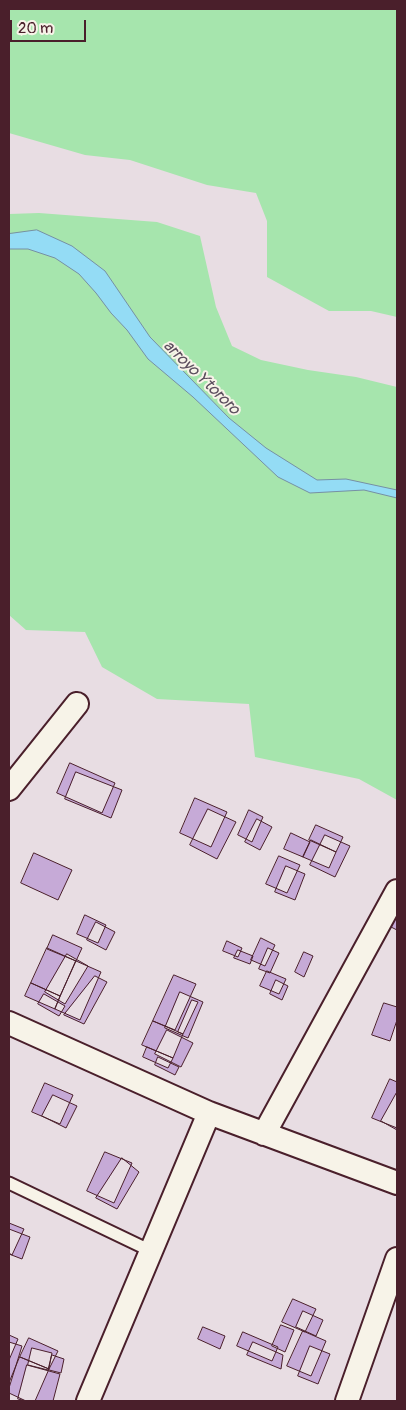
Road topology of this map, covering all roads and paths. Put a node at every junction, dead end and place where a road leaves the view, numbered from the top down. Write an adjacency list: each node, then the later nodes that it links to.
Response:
1 (77, 704): 2 (street)
2 (9, 789)
3 (397, 891): 6 (street)
4 (9, 1023): 5 (street)
5 (209, 1112): 6 (street); 9 (street)
6 (264, 1134): 7 (street)
7 (397, 1183)
8 (9, 1184): 9 (lane)
9 (151, 1251): 11 (street)
10 (397, 1260): 12 (street)
11 (88, 1401)
12 (347, 1401)

